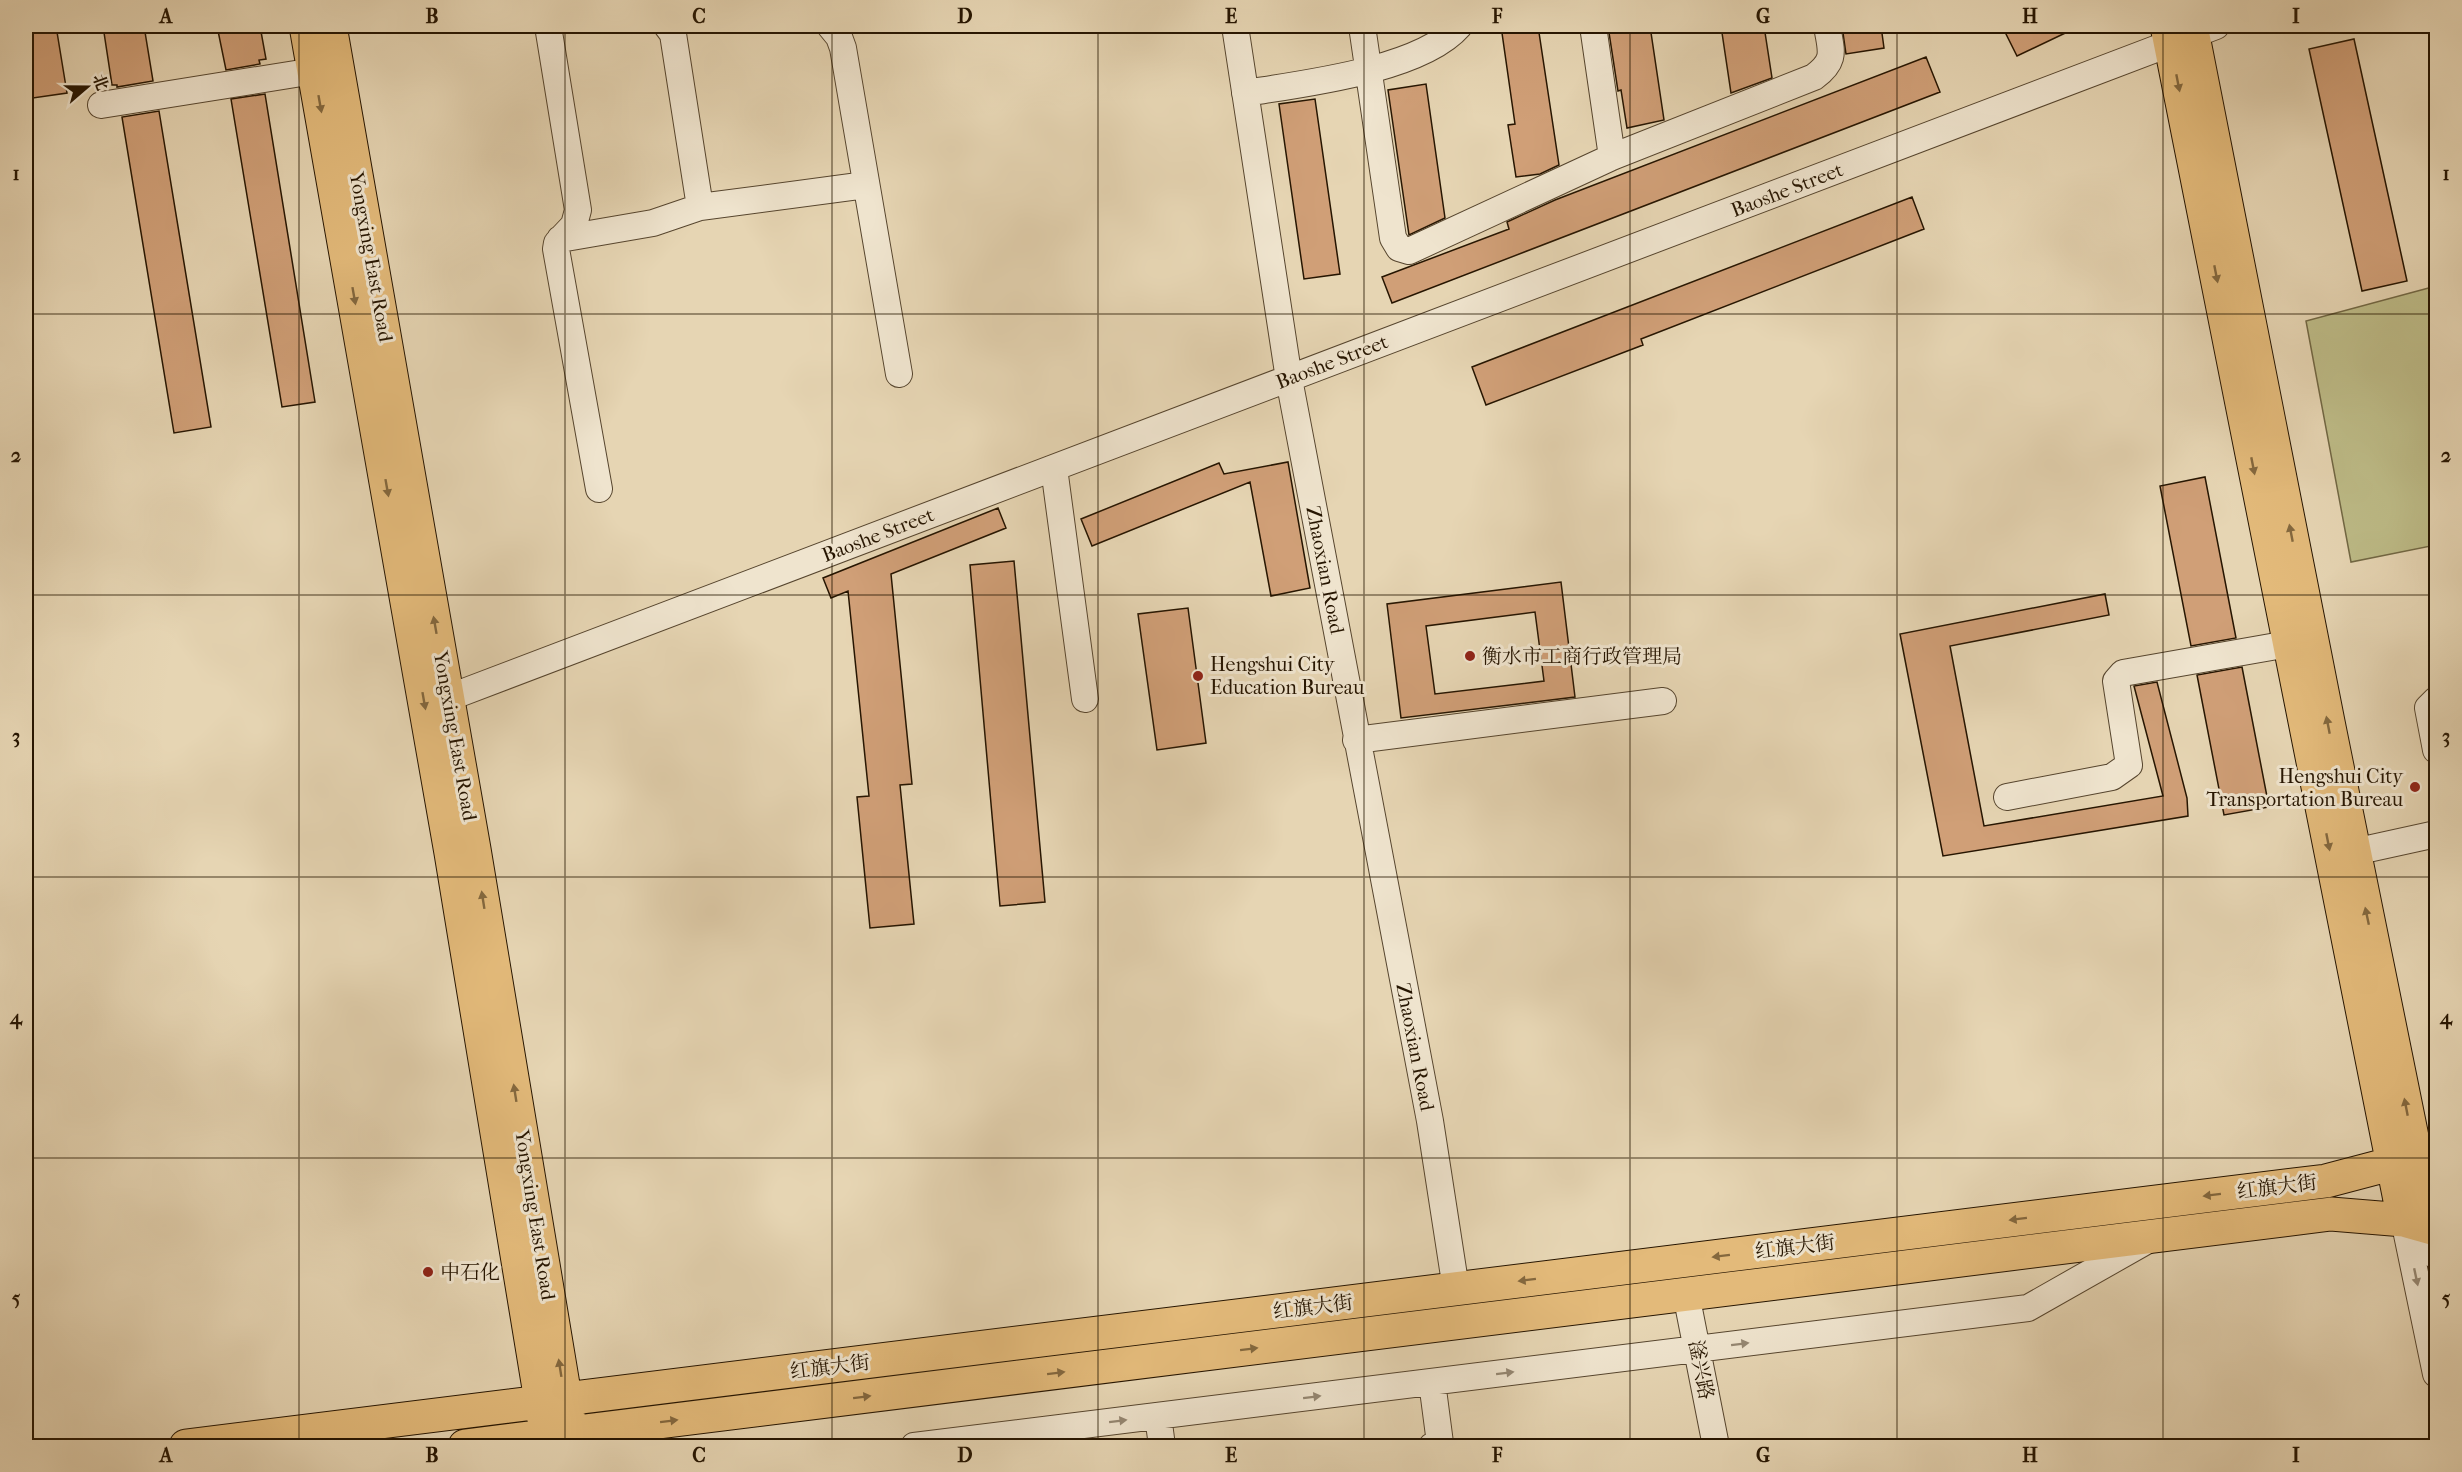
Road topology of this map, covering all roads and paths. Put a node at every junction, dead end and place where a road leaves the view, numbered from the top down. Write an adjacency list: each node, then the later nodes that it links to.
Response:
1 (306, 26): 13 (main road, Yongxing East Road)
2 (330, 26): 25 (main road, Yongxing East Road, one-way to 2)
3 (548, 26): 19 (street)
4 (667, 26): 18 (street)
5 (830, 26): 17 (street)
6 (1234, 26): 14 (street, Zhaoxian Road)
7 (1362, 26): 12 (street)
8 (1458, 26): 12 (street)
9 (1593, 26): 16 (street)
10 (1827, 26): 16 (street)
11 (2187, 31): 21 (street, Baoshe Street); 24 (main road, one-way to 24); 33 (main road, one-way to 11)
12 (1369, 68): 14 (street); 16 (street)
13 (314, 71): 15 (street); 41 (main road, Yongxing East Road, one-way to 41)
14 (1245, 93): 21 (street, Zhaoxian Road)
15 (101, 105)
16 (1612, 158)
17 (866, 185): 18 (street); 20 (street)
18 (700, 207): 19 (street)
19 (560, 239): 23 (street)
20 (899, 374)
21 (1289, 379): 22 (street, Baoshe Street); 29 (street, Zhaoxian Road)
22 (1054, 468): 25 (street, Baoshe Street); 26 (street)
23 (599, 489)
24 (2288, 644): 31 (street); 34 (main road, one-way to 34)
25 (448, 698): 41 (main road, Yongxing East Road, one-way to 25)
26 (1085, 699)
27 (2436, 700): 30 (street)
28 (1663, 701): 29 (street)
29 (1356, 740): 36 (street, Zhaoxian Road)
30 (2436, 750)
31 (2007, 797)
32 (2436, 834): 33 (street)
33 (2354, 852): 34 (main road, one-way to 33)
34 (2424, 1195): 35 (main road, 红旗大街); 36 (main road, 红旗大街, one-way to 36); 39 (street, one-way to 39)
35 (2156, 1235): 37 (main road, 红旗大街); 38 (street, one-way to 35)
36 (1455, 1289): 41 (main road, 红旗大街)
37 (1686, 1294): 38 (street, 滏兴路); 43 (main road, 红旗大街, one-way to 37)
38 (1697, 1349): 40 (street, one-way to 38); 50 (street, 滏兴路)
39 (2436, 1374)
40 (1432, 1382): 42 (street, one-way to 40); 49 (street)
41 (554, 1402): 44 (main road, Yongxing East Road); 45 (main road, 红旗大街)
42 (1158, 1416): 47 (street, one-way to 42); 48 (street)
43 (625, 1437): 44 (main road, 红旗大街)
44 (560, 1441): 46 (main road, 红旗大街)
45 (186, 1446)
46 (465, 1446)
47 (914, 1446)
48 (1162, 1446)
49 (1432, 1446)
50 (1716, 1446)

